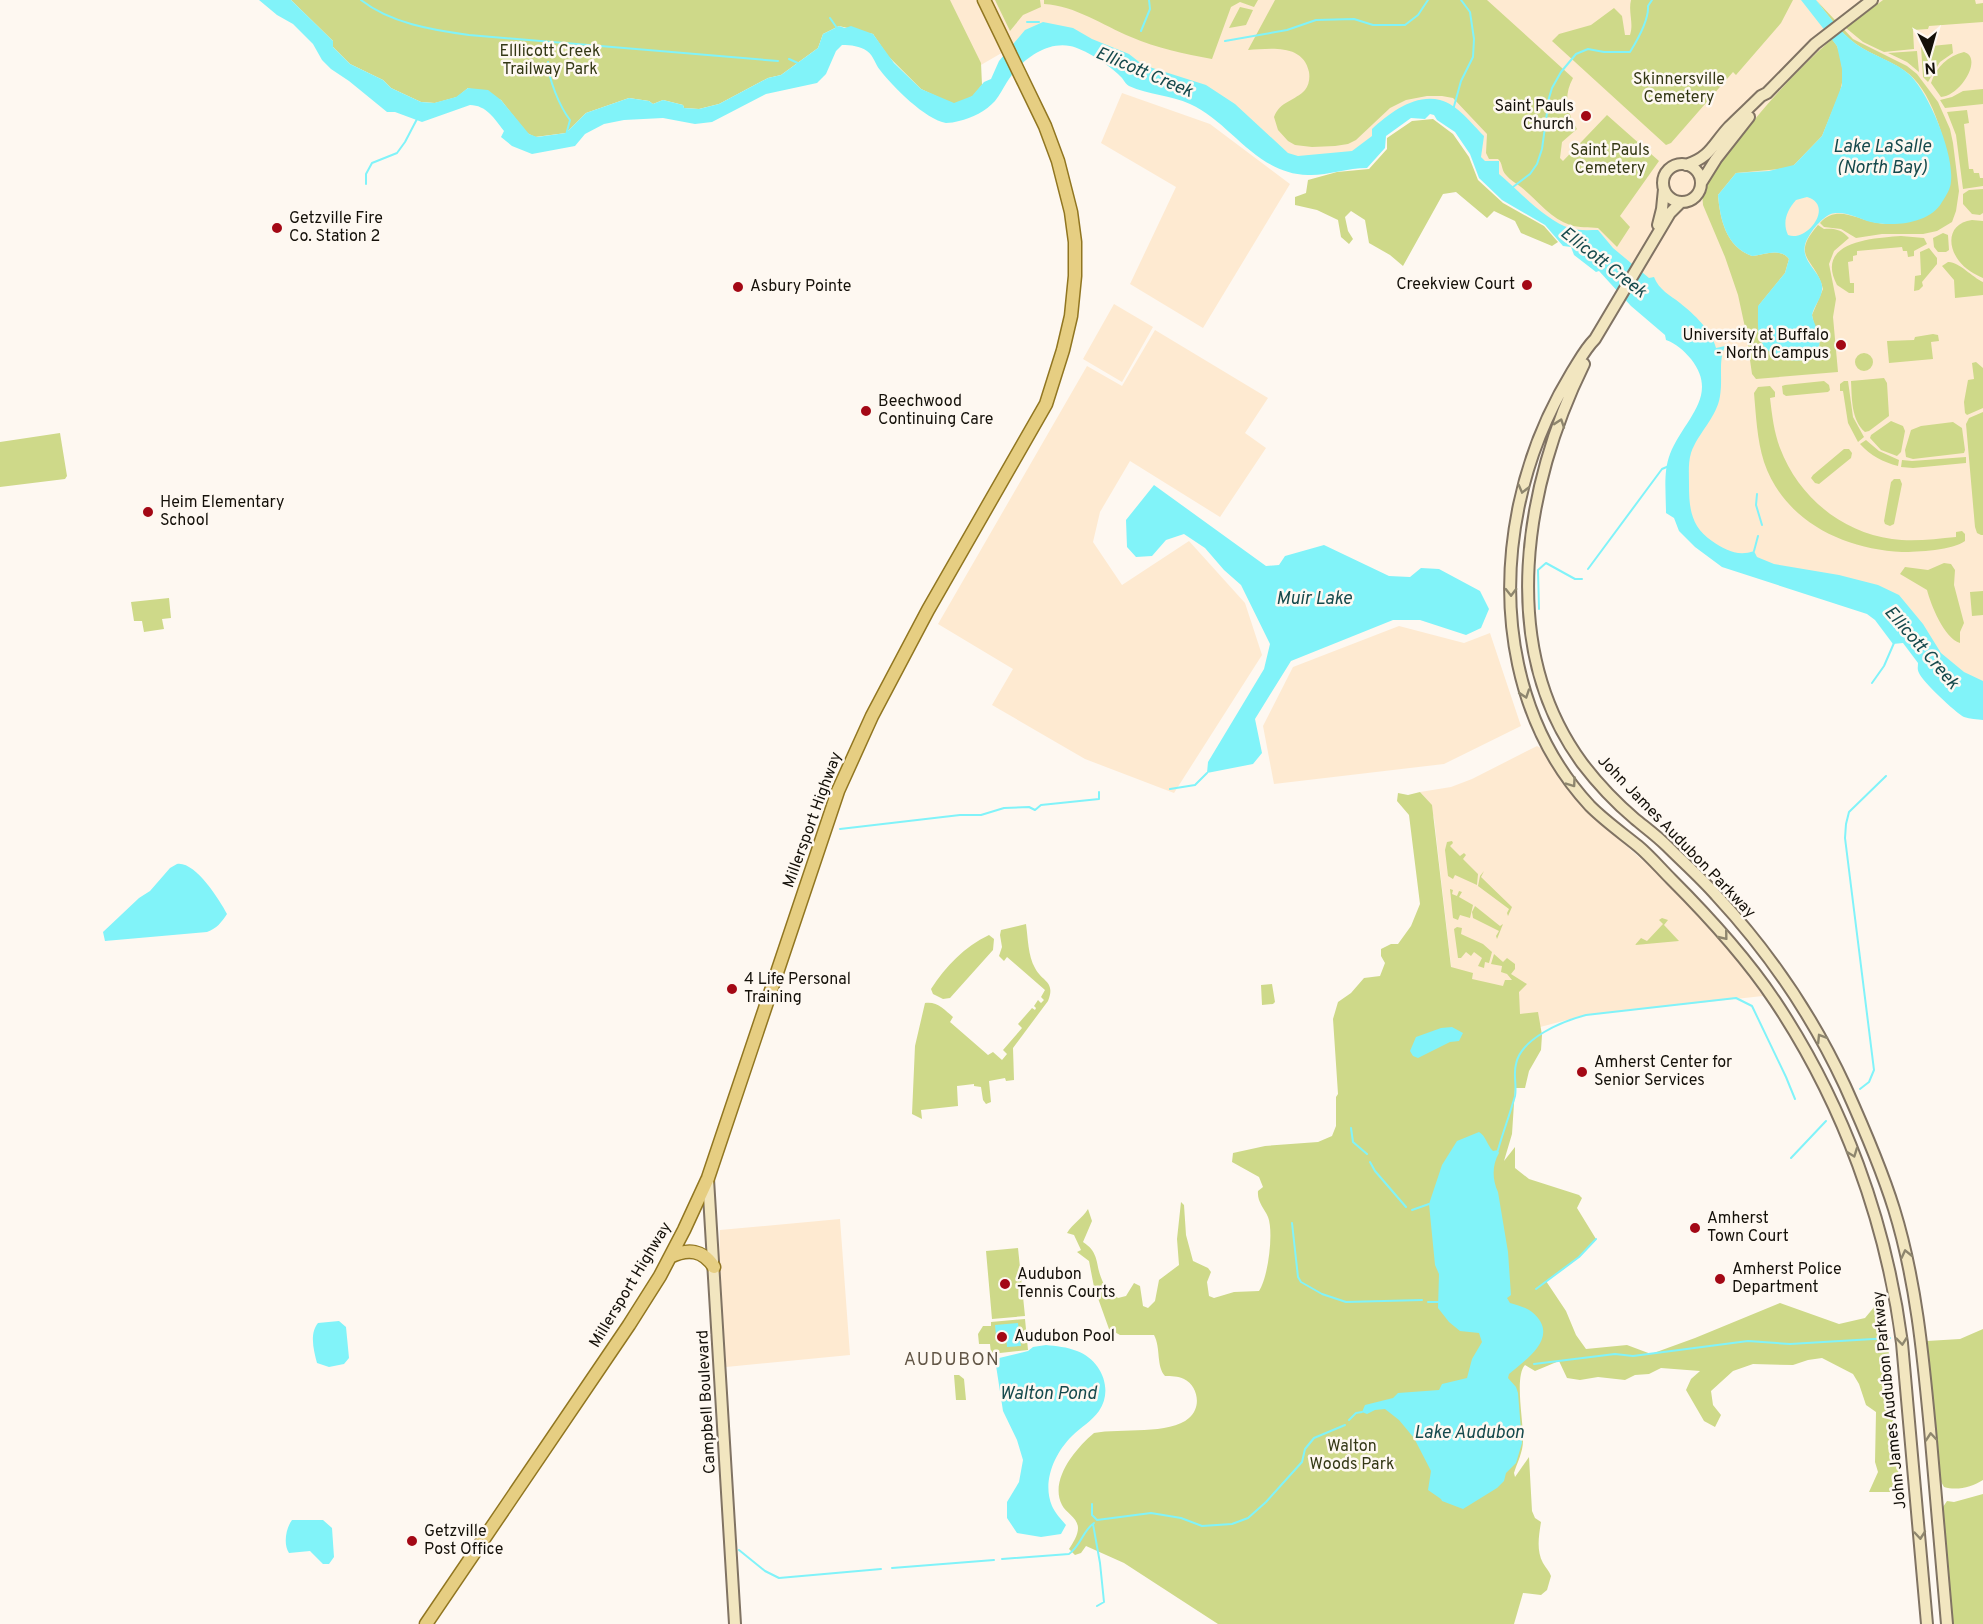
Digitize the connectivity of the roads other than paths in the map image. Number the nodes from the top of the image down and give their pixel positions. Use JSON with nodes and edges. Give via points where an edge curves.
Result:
{"nodes":[{"id":1,"x":984,"y":0,"type":"edge"},
{"id":2,"x":1872,"y":0,"type":"edge"},
{"id":3,"x":1767,"y":93,"type":"junction"},
{"id":4,"x":1686,"y":165,"type":"junction"},
{"id":5,"x":1701,"y":183,"type":"junction"},
{"id":6,"x":1664,"y":189,"type":"junction"},
{"id":7,"x":1681,"y":202,"type":"junction"},
{"id":8,"x":1657,"y":234,"type":"junction"},
{"id":9,"x":1595,"y":339,"type":"junction"},
{"id":10,"x":1652,"y":833,"type":"junction"},
{"id":11,"x":1638,"y":846,"type":"junction"},
{"id":12,"x":1715,"y":894,"type":"junction"},
{"id":13,"x":1699,"y":908,"type":"junction"},
{"id":14,"x":708,"y":1178,"type":"junction"},
{"id":15,"x":670,"y":1257,"type":"junction"},
{"id":16,"x":714,"y":1267,"type":"junction"},
{"id":17,"x":1915,"y":1298,"type":"junction"},
{"id":18,"x":1896,"y":1300,"type":"junction"},
{"id":19,"x":426,"y":1624,"type":"edge"},
{"id":20,"x":735,"y":1624,"type":"edge"},
{"id":21,"x":1928,"y":1624,"type":"edge"},
{"id":22,"x":1947,"y":1624,"type":"edge"}],
"edges":[{"from":1,"to":14,"type":"main road","name":"Millersport Highway","via":[[1058,161],[1075,242],[1071,316],[1046,404],[928,610],[838,791]]},
{"from":2,"to":3,"type":"main road","via":[[1815,44]]},
{"from":3,"to":4,"type":"main road","via":[[1730,126],[1708,154]]},
{"from":3,"to":5,"type":"main road"},
{"from":4,"to":5,"type":"main road","via":[[1696,170]]},
{"from":4,"to":6,"type":"main road","via":[[1670,169],[1664,178]]},
{"from":5,"to":7,"type":"main road","via":[[1694,197]]},
{"from":6,"to":7,"type":"main road"},
{"from":6,"to":8,"type":"main road","name":"John James Audubon Parkway"},
{"from":7,"to":8,"type":"main road","name":"John James Audubon Parkway"},
{"from":8,"to":9,"type":"main road","name":"John James Audubon Parkway"},
{"from":10,"to":9,"type":"main road","name":"John James Audubon Parkway","one_way":true,"via":[[1597,782],[1559,726],[1540,676],[1529,621],[1528,564],[1543,479],[1565,406]]},
{"from":9,"to":11,"type":"main road","name":"John James Audubon Parkway","one_way":true,"via":[[1548,416],[1528,468],[1512,547],[1512,620],[1520,679],[1540,734],[1589,804]]},
{"from":10,"to":11,"type":"main road"},
{"from":10,"to":12,"type":"main road","name":"John James Audubon Parkway"},
{"from":11,"to":13,"type":"main road","name":"John James Audubon Parkway"},
{"from":12,"to":13,"type":"main road"},
{"from":17,"to":12,"type":"main road","name":"John James Audubon Parkway","one_way":true,"via":[[1886,1183],[1826,1046],[1761,948]]},
{"from":13,"to":18,"type":"main road","name":"John James Audubon Parkway","one_way":true,"via":[[1765,987],[1818,1075],[1865,1185]]},
{"from":14,"to":15,"type":"main road","name":"Millersport Highway"},
{"from":14,"to":16,"type":"main road","name":"Campbell Boulevard"},
{"from":15,"to":16,"type":"main road","via":[[684,1251],[697,1252]]},
{"from":15,"to":19,"type":"main road","name":"Millersport Highway"},
{"from":16,"to":20,"type":"main road","name":"Campbell Boulevard"},
{"from":17,"to":18,"type":"main road"},
{"from":22,"to":17,"type":"main road","name":"John James Audubon Parkway","one_way":true},
{"from":18,"to":21,"type":"main road","name":"John James Audubon Parkway","one_way":true}]}
